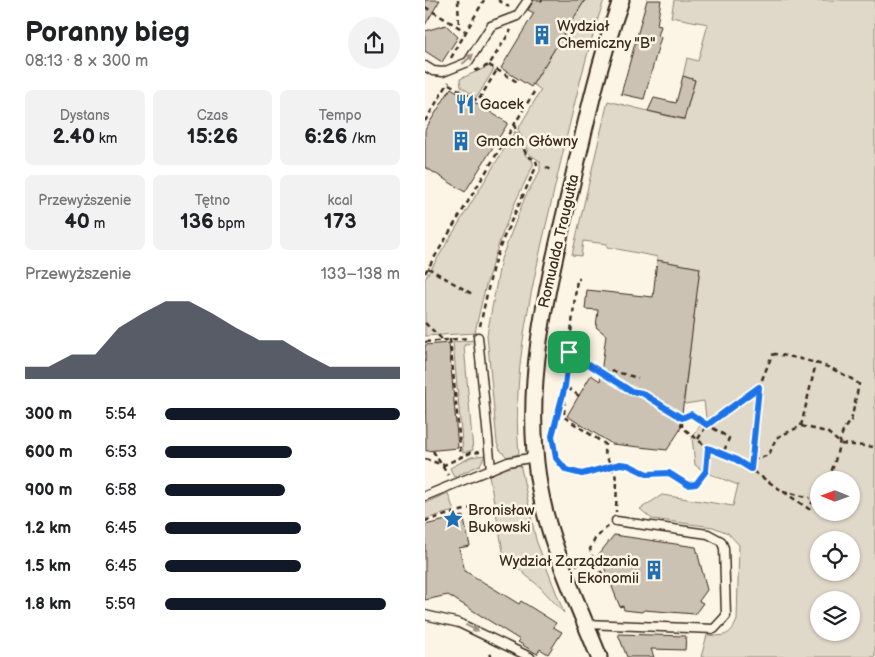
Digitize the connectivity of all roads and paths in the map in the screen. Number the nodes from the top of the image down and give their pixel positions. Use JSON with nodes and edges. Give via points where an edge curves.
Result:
{"nodes":[{"id":1,"x":458,"y":0,"type":"edge"},
{"id":2,"x":484,"y":0,"type":"edge"},
{"id":3,"x":528,"y":0,"type":"edge"},
{"id":4,"x":621,"y":0,"type":"edge"},
{"id":5,"x":425,"y":7,"type":"edge"},
{"id":6,"x":451,"y":23,"type":"junction"},
{"id":7,"x":449,"y":27,"type":"dead end"},
{"id":8,"x":459,"y":28,"type":"junction"},
{"id":9,"x":465,"y":31,"type":"junction"},
{"id":10,"x":448,"y":62,"type":"dead end"},
{"id":11,"x":489,"y":65,"type":"dead end"},
{"id":12,"x":425,"y":66,"type":"edge"},
{"id":13,"x":497,"y":70,"type":"junction"},
{"id":14,"x":448,"y":83,"type":"dead end"},
{"id":15,"x":519,"y":83,"type":"dead end"},
{"id":16,"x":443,"y":90,"type":"dead end"},
{"id":17,"x":534,"y":92,"type":"dead end"},
{"id":18,"x":448,"y":93,"type":"dead end"},
{"id":19,"x":514,"y":125,"type":"junction"},
{"id":20,"x":546,"y":166,"type":"dead end"},
{"id":21,"x":553,"y":171,"type":"dead end"},
{"id":22,"x":428,"y":268,"type":"junction"},
{"id":23,"x":425,"y":273,"type":"edge"},
{"id":24,"x":580,"y":279,"type":"dead end"},
{"id":25,"x":472,"y":294,"type":"dead end"},
{"id":26,"x":425,"y":323,"type":"edge"},
{"id":27,"x":478,"y":337,"type":"joint"},
{"id":28,"x":462,"y":338,"type":"dead end"},
{"id":29,"x":443,"y":340,"type":"junction"},
{"id":30,"x":450,"y":340,"type":"junction"},
{"id":31,"x":425,"y":342,"type":"edge"},
{"id":32,"x":558,"y":350,"type":"dead end"},
{"id":33,"x":569,"y":352,"type":"junction"},
{"id":34,"x":816,"y":363,"type":"junction"},
{"id":35,"x":605,"y":375,"type":"junction"},
{"id":36,"x":638,"y":378,"type":"dead end"},
{"id":37,"x":565,"y":386,"type":"junction"},
{"id":38,"x":759,"y":387,"type":"junction"},
{"id":39,"x":579,"y":396,"type":"dead end"},
{"id":40,"x":682,"y":418,"type":"junction"},
{"id":41,"x":707,"y":425,"type":"junction"},
{"id":42,"x":801,"y":426,"type":"junction"},
{"id":43,"x":698,"y":439,"type":"junction"},
{"id":44,"x":841,"y":444,"type":"junction"},
{"id":45,"x":875,"y":447,"type":"edge"},
{"id":46,"x":708,"y":448,"type":"junction"},
{"id":47,"x":433,"y":450,"type":"dead end"},
{"id":48,"x":470,"y":453,"type":"dead end"},
{"id":49,"x":723,"y":454,"type":"junction"},
{"id":50,"x":461,"y":457,"type":"junction"},
{"id":51,"x":535,"y":457,"type":"junction"},
{"id":52,"x":425,"y":459,"type":"edge"},
{"id":53,"x":753,"y":460,"type":"junction"},
{"id":54,"x":444,"y":465,"type":"junction"},
{"id":55,"x":611,"y":466,"type":"junction"},
{"id":56,"x":491,"y":469,"type":"junction"},
{"id":57,"x":751,"y":469,"type":"junction"},
{"id":58,"x":833,"y":471,"type":"edge"},
{"id":59,"x":447,"y":472,"type":"dead end"},
{"id":60,"x":779,"y":490,"type":"junction"},
{"id":61,"x":425,"y":496,"type":"edge"},
{"id":62,"x":810,"y":498,"type":"dead end"},
{"id":63,"x":475,"y":507,"type":"dead end"},
{"id":64,"x":810,"y":507,"type":"edge"},
{"id":65,"x":440,"y":517,"type":"junction"},
{"id":66,"x":425,"y":521,"type":"edge"},
{"id":67,"x":441,"y":521,"type":"dead end"},
{"id":68,"x":616,"y":521,"type":"junction"},
{"id":69,"x":612,"y":584,"type":"dead end"},
{"id":70,"x":425,"y":615,"type":"edge"},
{"id":71,"x":586,"y":624,"type":"junction"},
{"id":72,"x":530,"y":657,"type":"edge"},
{"id":73,"x":598,"y":657,"type":"edge"}],
"edges":[{"from":1,"to":8,"type":"path"},
{"from":2,"to":9,"type":"path"},
{"from":12,"to":3,"type":"lane","one_way":true,"via":[[443,72],[468,62],[491,26],[517,16]]},
{"from":4,"to":51,"type":"street","name":"Romualda Traugutta","via":[[589,107],[545,300],[533,380]]},
{"from":5,"to":6,"type":"path"},
{"from":6,"to":7,"type":"path"},
{"from":6,"to":8,"type":"path"},
{"from":8,"to":9,"type":"path"},
{"from":9,"to":10,"type":"path"},
{"from":11,"to":13,"type":"path"},
{"from":13,"to":14,"type":"path","via":[[478,101]]},
{"from":13,"to":15,"type":"path"},
{"from":16,"to":18,"type":"path"},
{"from":17,"to":19,"type":"path"},
{"from":19,"to":22,"type":"path"},
{"from":19,"to":27,"type":"path","via":[[527,156],[536,160],[537,165],[496,257]]},
{"from":20,"to":21,"type":"path"},
{"from":22,"to":23,"type":"path"},
{"from":22,"to":25,"type":"path"},
{"from":24,"to":33,"type":"path","via":[[577,279]]},
{"from":26,"to":29,"type":"path"},
{"from":27,"to":56,"type":"lane"},
{"from":28,"to":30,"type":"path"},
{"from":29,"to":30,"type":"path"},
{"from":29,"to":31,"type":"path"},
{"from":30,"to":50,"type":"path"},
{"from":32,"to":33,"type":"path"},
{"from":33,"to":35,"type":"path"},
{"from":33,"to":37,"type":"path"},
{"from":34,"to":38,"type":"path","via":[[772,355]]},
{"from":34,"to":42,"type":"path"},
{"from":34,"to":44,"type":"path","via":[[845,374],[859,384],[851,420],[844,426]]},
{"from":35,"to":36,"type":"path","via":[[609,370]]},
{"from":35,"to":40,"type":"path"},
{"from":37,"to":39,"type":"path"},
{"from":37,"to":55,"type":"path","via":[[564,417],[605,444],[604,451]]},
{"from":37,"to":55,"type":"path","via":[[552,436],[556,458],[572,473],[582,474]]},
{"from":38,"to":41,"type":"path"},
{"from":38,"to":53,"type":"path"},
{"from":40,"to":41,"type":"path","via":[[691,414]]},
{"from":40,"to":43,"type":"path","via":[[682,427]]},
{"from":41,"to":43,"type":"path"},
{"from":41,"to":49,"type":"path","via":[[729,438]]},
{"from":42,"to":44,"type":"path","via":[[827,432]]},
{"from":42,"to":53,"type":"path","via":[[776,438],[769,455]]},
{"from":43,"to":46,"type":"path"},
{"from":44,"to":45,"type":"path"},
{"from":44,"to":58,"type":"path"},
{"from":46,"to":49,"type":"path"},
{"from":46,"to":55,"type":"path","via":[[706,471],[696,484],[688,485],[669,473],[647,474],[628,465]]},
{"from":47,"to":54,"type":"path"},
{"from":48,"to":50,"type":"path"},
{"from":49,"to":57,"type":"path"},
{"from":50,"to":54,"type":"path"},
{"from":51,"to":56,"type":"lane"},
{"from":51,"to":71,"type":"street","name":"Romualda Traugutta","via":[[551,533]]},
{"from":52,"to":54,"type":"path"},
{"from":53,"to":57,"type":"path"},
{"from":54,"to":59,"type":"path"},
{"from":55,"to":68,"type":"path","via":[[617,479]]},
{"from":56,"to":61,"type":"lane"},
{"from":57,"to":60,"type":"path"},
{"from":60,"to":62,"type":"path"},
{"from":60,"to":64,"type":"path"},
{"from":63,"to":65,"type":"path"},
{"from":65,"to":66,"type":"path"},
{"from":65,"to":67,"type":"path"},
{"from":68,"to":69,"type":"path","via":[[595,539],[590,549],[609,585]]},
{"from":68,"to":71,"type":"lane","via":[[708,534],[721,541],[725,548],[726,616],[714,628]]},
{"from":70,"to":72,"type":"lane","one_way":true,"via":[[459,622]]},
{"from":71,"to":73,"type":"street","name":"Romualda Traugutta"}]}
